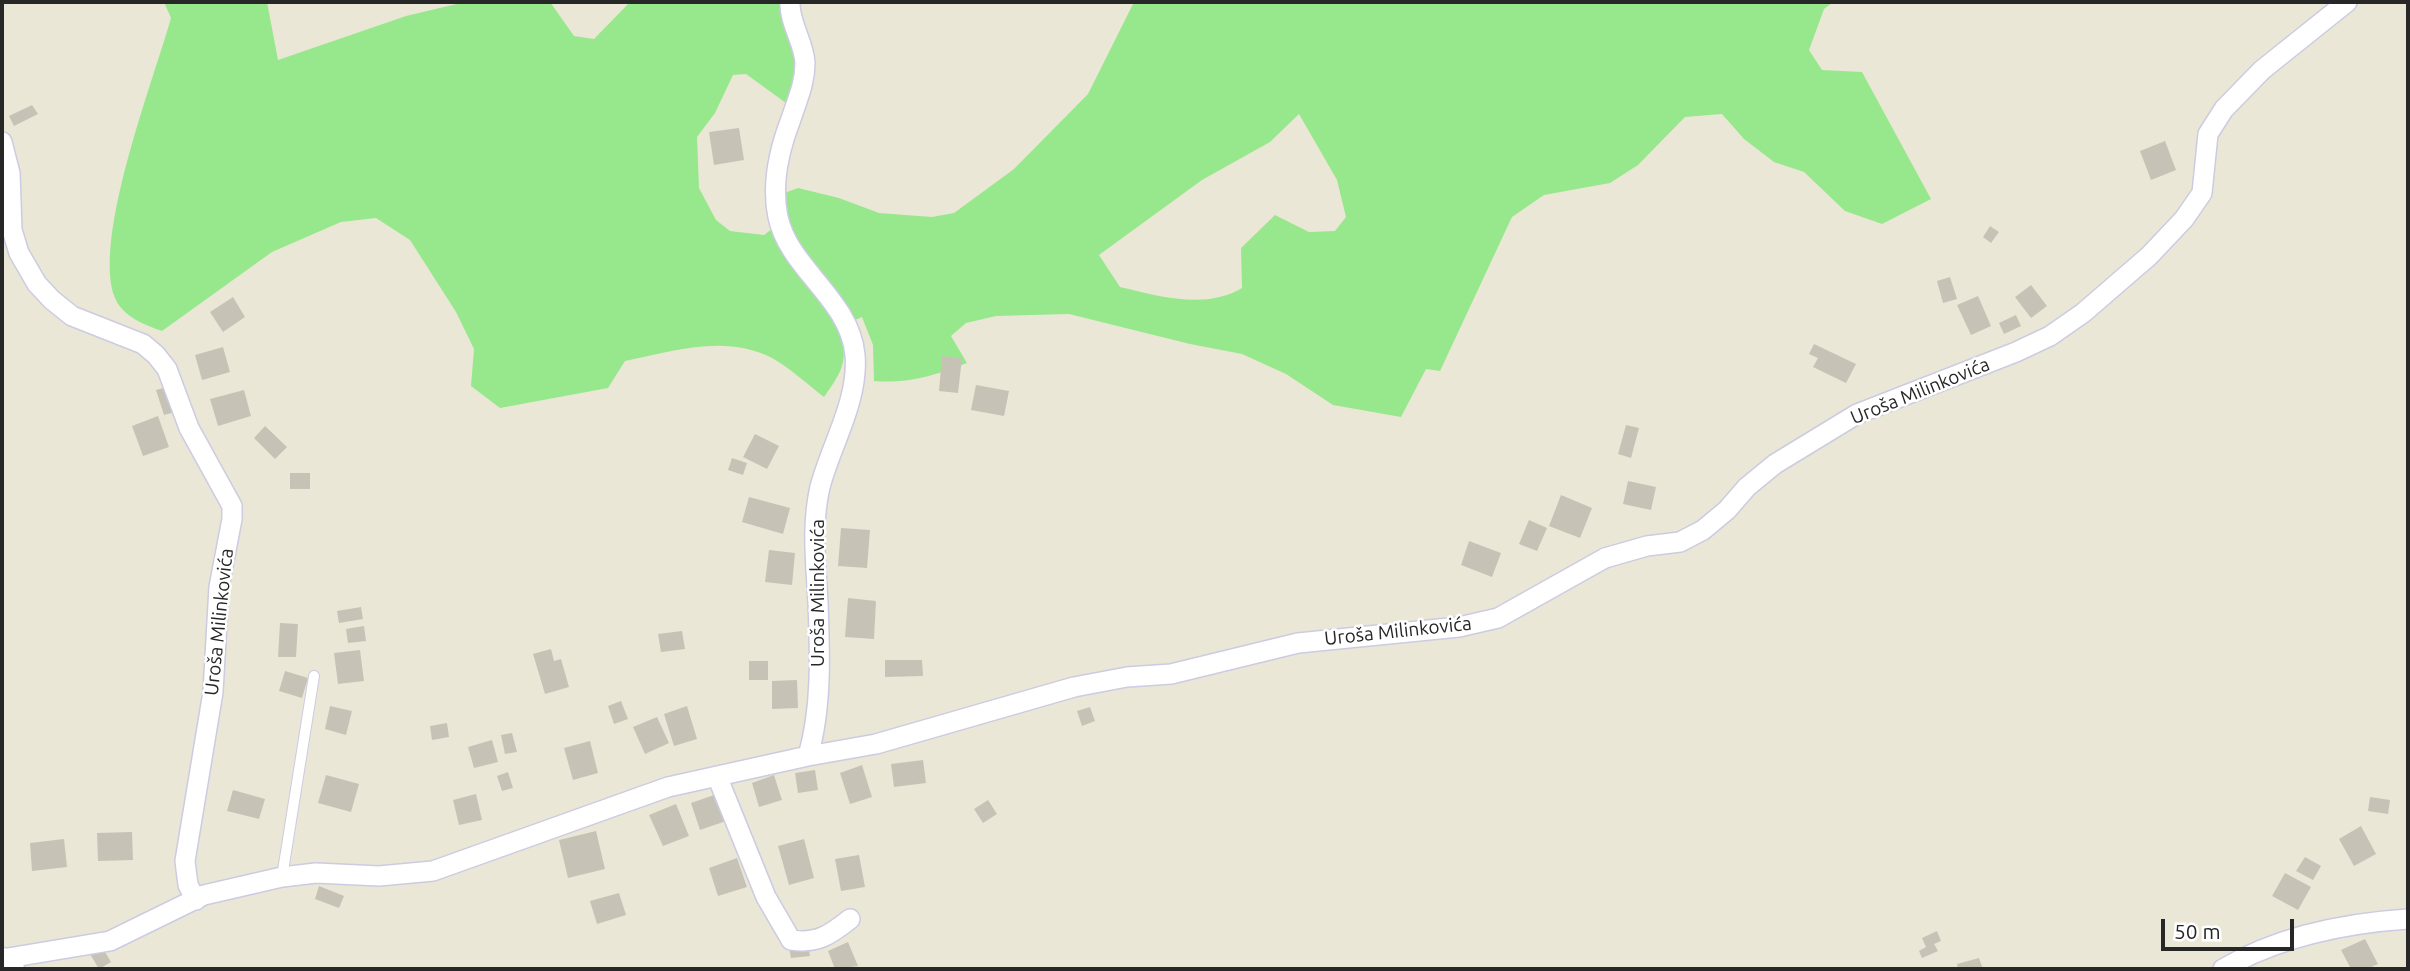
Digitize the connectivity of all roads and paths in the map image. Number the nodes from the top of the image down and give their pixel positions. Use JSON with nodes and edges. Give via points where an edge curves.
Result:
{"nodes":[{"id":1,"x":789,"y":2,"type":"edge"},
{"id":2,"x":2347,"y":2,"type":"edge"},
{"id":3,"x":2,"y":142,"type":"edge"},
{"id":4,"x":314,"y":676,"type":"dead end"},
{"id":5,"x":808,"y":755,"type":"junction"},
{"id":6,"x":717,"y":776,"type":"junction"},
{"id":7,"x":282,"y":877,"type":"junction"},
{"id":8,"x":196,"y":900,"type":"junction"},
{"id":9,"x":850,"y":919,"type":"dead end"},
{"id":10,"x":2408,"y":919,"type":"edge"},
{"id":11,"x":2,"y":960,"type":"edge"},
{"id":12,"x":10,"y":969,"type":"edge"},
{"id":13,"x":2223,"y":969,"type":"edge"}],
"edges":[{"from":1,"to":5,"type":"street","name":"Uroša Milinkovića","via":[[805,61],[803,87],[780,152],[775,188],[779,219],[786,238],[838,310],[855,355],[851,391],[820,487],[815,524],[818,682],[816,730]]},
{"from":2,"to":5,"type":"street","name":"Uroša Milinkovića","via":[[2262,70],[2224,109],[2208,134],[2202,193],[2149,256],[2083,313],[2050,337],[1857,414],[1775,464],[1703,530],[1680,542],[1605,558],[1498,618],[1459,627],[1298,643],[1171,674],[1074,687],[876,744]]},
{"from":3,"to":8,"type":"street","name":"Uroša Milinkovića","via":[[10,173],[12,230],[37,284],[72,316],[143,344],[156,355],[232,506],[219,587],[213,692],[185,861],[188,885]]},
{"from":4,"to":7,"type":"lane"},
{"from":5,"to":6,"type":"street","name":"Uroša Milinkovića"},
{"from":6,"to":7,"type":"street","name":"Uroša Milinkovića","via":[[668,787],[433,871]]},
{"from":6,"to":9,"type":"street","via":[[751,864],[791,940],[807,943],[827,937]]},
{"from":7,"to":8,"type":"street","name":"Uroša Milinkovića"},
{"from":8,"to":11,"type":"street","name":"Uroša Milinkovića","via":[[110,941]]},
{"from":10,"to":13,"type":"street","via":[[2346,926],[2309,936]]},
{"from":11,"to":12,"type":"street"}]}
